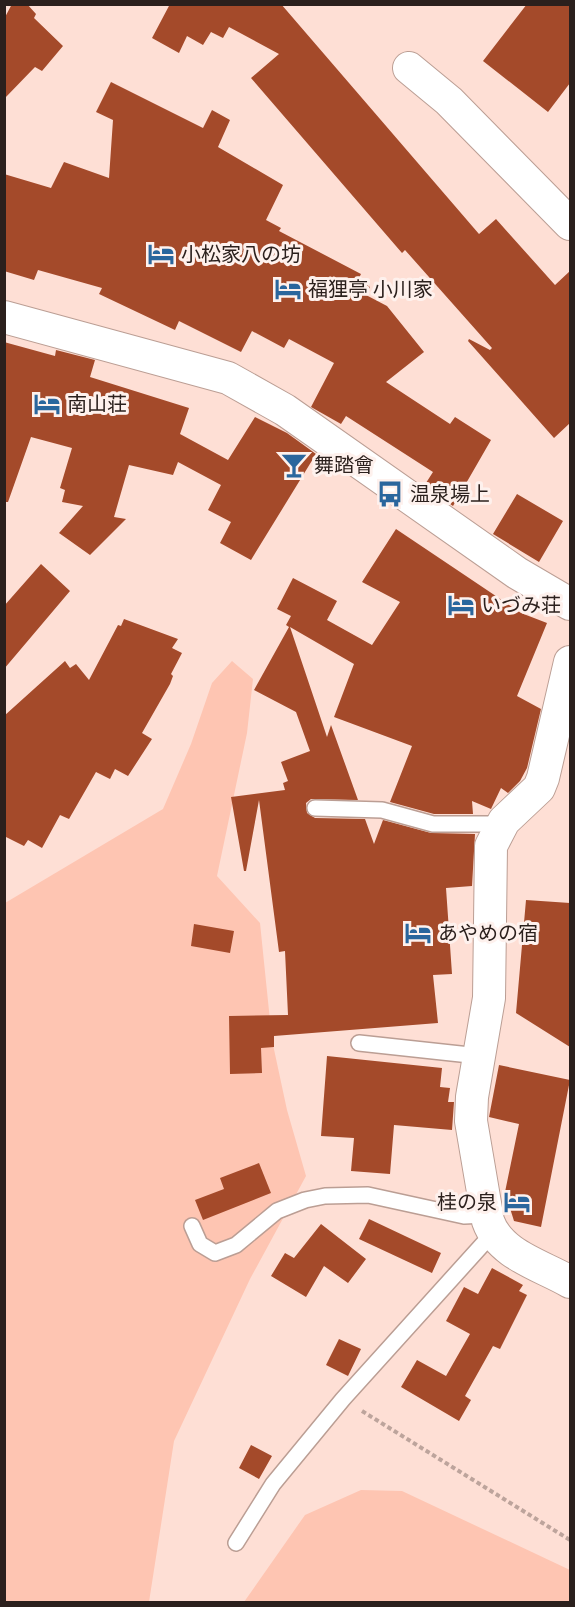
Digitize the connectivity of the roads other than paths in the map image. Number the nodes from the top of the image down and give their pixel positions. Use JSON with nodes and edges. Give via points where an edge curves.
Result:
{"nodes":[{"id":1,"x":409,"y":68,"type":"dead end"},
{"id":2,"x":570,"y":224,"type":"edge"},
{"id":3,"x":4,"y":317,"type":"edge"},
{"id":4,"x":570,"y":604,"type":"edge"},
{"id":5,"x":570,"y":662,"type":"edge"},
{"id":6,"x":315,"y":808,"type":"dead end"},
{"id":7,"x":502,"y":824,"type":"junction"},
{"id":8,"x":359,"y":1042,"type":"dead end"},
{"id":9,"x":479,"y":1056,"type":"junction"},
{"id":10,"x":489,"y":1224,"type":"junction"},
{"id":11,"x":192,"y":1226,"type":"dead end"},
{"id":12,"x":570,"y":1282,"type":"edge"},
{"id":13,"x":236,"y":1544,"type":"dead end"}],
"edges":[{"from":1,"to":2,"type":"street","via":[[449,101]]},
{"from":3,"to":4,"type":"street","via":[[228,378],[285,410],[517,573]]},
{"from":5,"to":7,"type":"street","via":[[539,788]]},
{"from":6,"to":7,"type":"lane","via":[[382,810],[433,824]]},
{"from":7,"to":9,"type":"street","via":[[491,846],[489,998]]},
{"from":8,"to":9,"type":"lane"},
{"from":9,"to":10,"type":"street","via":[[471,1121]]},
{"from":10,"to":11,"type":"lane","via":[[368,1195],[305,1200],[276,1211],[236,1245],[215,1253],[200,1244]]},
{"from":10,"to":12,"type":"street","via":[[499,1244]]},
{"from":10,"to":13,"type":"lane","via":[[273,1484]]}]}
